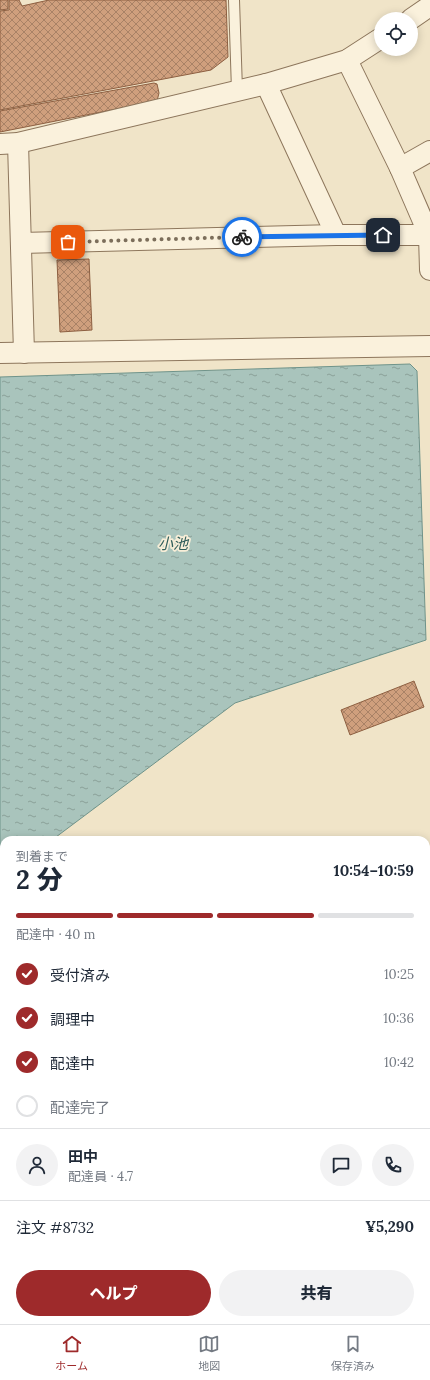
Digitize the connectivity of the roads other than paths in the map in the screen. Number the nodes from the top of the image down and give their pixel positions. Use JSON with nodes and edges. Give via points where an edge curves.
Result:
{"nodes":[{"id":1,"x":234,"y":0,"type":"edge"},
{"id":2,"x":430,"y":6,"type":"edge"},
{"id":3,"x":418,"y":14,"type":"edge"},
{"id":4,"x":374,"y":43,"type":"edge"},
{"id":5,"x":347,"y":60,"type":"junction"},
{"id":6,"x":266,"y":84,"type":"junction"},
{"id":7,"x":237,"y":90,"type":"junction"},
{"id":8,"x":9,"y":143,"type":"edge"},
{"id":9,"x":430,"y":151,"type":"edge"},
{"id":10,"x":400,"y":168,"type":"junction"},
{"id":11,"x":336,"y":235,"type":"junction"},
{"id":12,"x":429,"y":235,"type":"junction"},
{"id":13,"x":21,"y":243,"type":"junction"},
{"id":14,"x":430,"y":270,"type":"edge"},
{"id":15,"x":430,"y":346,"type":"edge"},
{"id":16,"x":0,"y":353,"type":"edge"},
{"id":17,"x":24,"y":353,"type":"junction"}],
"edges":[{"from":1,"to":7,"type":"lane"},
{"from":2,"to":3,"type":"street"},
{"from":4,"to":5,"type":"street"},
{"from":5,"to":6,"type":"street"},
{"from":5,"to":10,"type":"street"},
{"from":6,"to":7,"type":"street"},
{"from":6,"to":11,"type":"street"},
{"from":7,"to":8,"type":"street"},
{"from":8,"to":13,"type":"street"},
{"from":9,"to":10,"type":"street"},
{"from":10,"to":12,"type":"street"},
{"from":11,"to":12,"type":"street"},
{"from":11,"to":13,"type":"street"},
{"from":12,"to":14,"type":"street"},
{"from":13,"to":17,"type":"street"},
{"from":15,"to":17,"type":"street"},
{"from":16,"to":17,"type":"street"}]}
